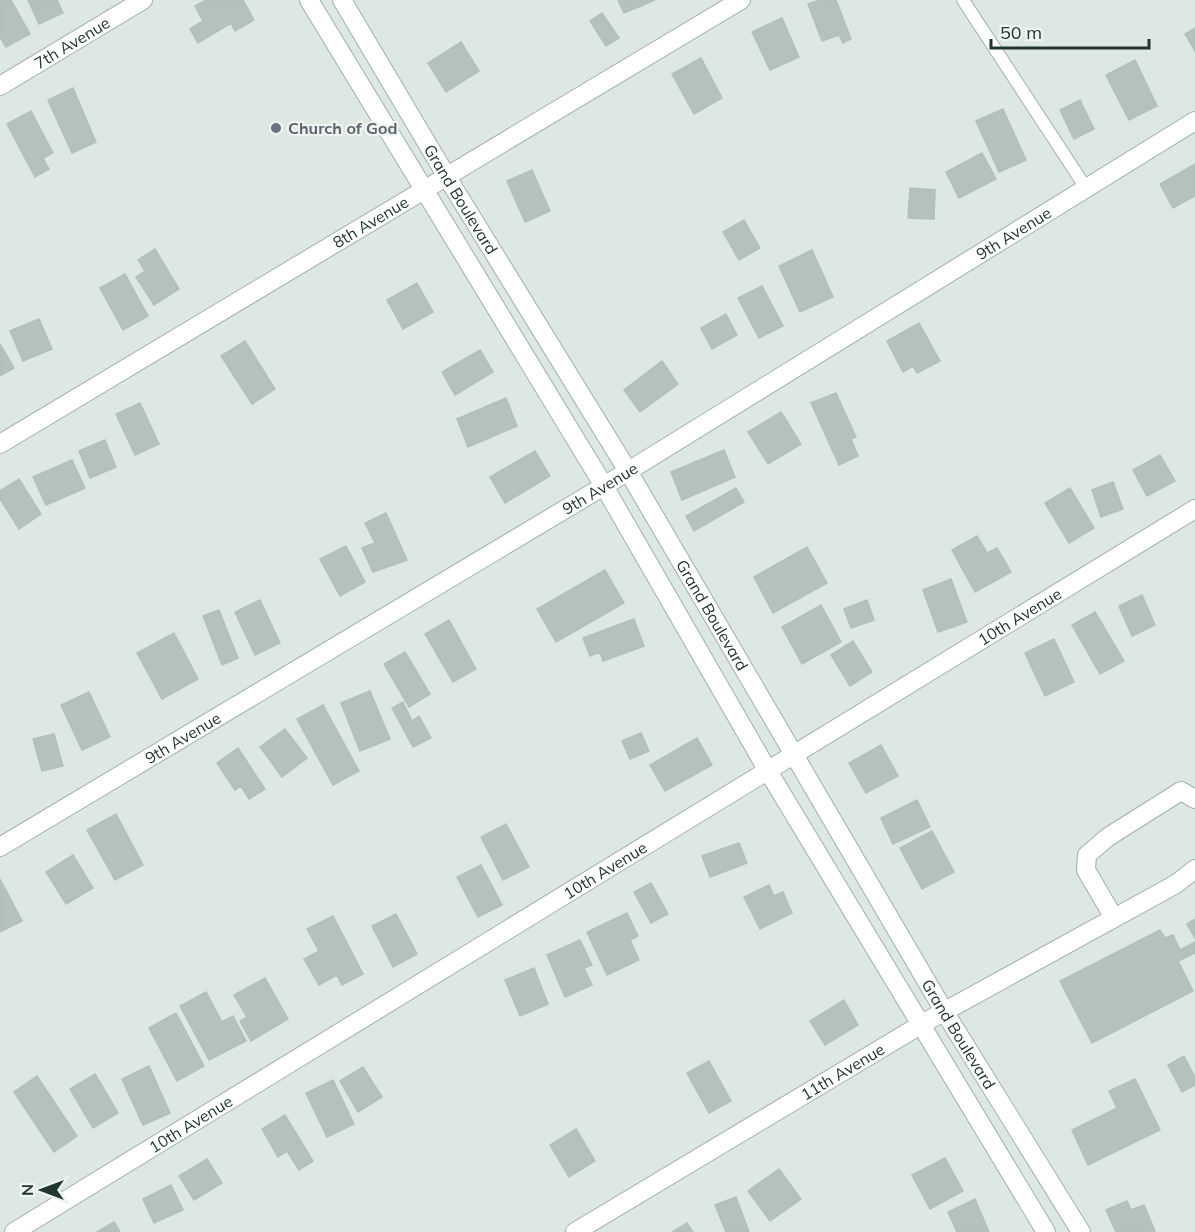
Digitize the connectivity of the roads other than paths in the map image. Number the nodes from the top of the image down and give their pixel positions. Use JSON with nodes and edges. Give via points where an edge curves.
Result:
{"nodes":[{"id":1,"x":143,"y":0,"type":"edge"},
{"id":2,"x":309,"y":0,"type":"edge"},
{"id":3,"x":342,"y":0,"type":"edge"},
{"id":4,"x":741,"y":0,"type":"edge"},
{"id":5,"x":963,"y":0,"type":"edge"},
{"id":6,"x":0,"y":86,"type":"edge"},
{"id":7,"x":1195,"y":121,"type":"edge"},
{"id":8,"x":447,"y":177,"type":"junction"},
{"id":9,"x":1086,"y":188,"type":"junction"},
{"id":10,"x":423,"y":192,"type":"junction"},
{"id":11,"x":0,"y":444,"type":"edge"},
{"id":12,"x":628,"y":471,"type":"junction"},
{"id":13,"x":604,"y":486,"type":"junction"},
{"id":14,"x":1195,"y":509,"type":"edge"},
{"id":15,"x":794,"y":754,"type":"junction"},
{"id":16,"x":768,"y":771,"type":"junction"},
{"id":17,"x":1195,"y":799,"type":"edge"},
{"id":18,"x":0,"y":847,"type":"edge"},
{"id":19,"x":1195,"y":869,"type":"edge"},
{"id":20,"x":1114,"y":918,"type":"junction"},
{"id":21,"x":945,"y":1011,"type":"junction"},
{"id":22,"x":922,"y":1024,"type":"junction"},
{"id":23,"x":15,"y":1232,"type":"edge"},
{"id":24,"x":575,"y":1232,"type":"edge"},
{"id":25,"x":1046,"y":1232,"type":"edge"},
{"id":26,"x":1081,"y":1232,"type":"edge"}],
"edges":[{"from":1,"to":6,"type":"street","name":"7th Avenue"},
{"from":2,"to":10,"type":"street","name":"Grand Boulevard"},
{"from":3,"to":8,"type":"street","name":"Grand Boulevard"},
{"from":4,"to":8,"type":"street","name":"8th Avenue"},
{"from":5,"to":9,"type":"lane"},
{"from":7,"to":9,"type":"street","name":"9th Avenue"},
{"from":8,"to":10,"type":"street","name":"8th Avenue"},
{"from":8,"to":12,"type":"street","name":"Grand Boulevard"},
{"from":9,"to":12,"type":"street","name":"9th Avenue"},
{"from":10,"to":11,"type":"street","name":"8th Avenue"},
{"from":10,"to":13,"type":"street","name":"Grand Boulevard"},
{"from":12,"to":13,"type":"street","name":"9th Avenue"},
{"from":12,"to":15,"type":"street","name":"Grand Boulevard"},
{"from":13,"to":16,"type":"street","name":"Grand Boulevard"},
{"from":13,"to":18,"type":"street","name":"9th Avenue"},
{"from":14,"to":15,"type":"street","name":"10th Avenue"},
{"from":15,"to":16,"type":"street","name":"10th Avenue"},
{"from":15,"to":21,"type":"street","name":"Grand Boulevard"},
{"from":16,"to":22,"type":"street","name":"Grand Boulevard"},
{"from":16,"to":23,"type":"street","name":"10th Avenue"},
{"from":17,"to":20,"type":"street","via":[[1181,791],[1108,837],[1087,855],[1086,870]]},
{"from":19,"to":20,"type":"street","name":"11th Avenue"},
{"from":20,"to":21,"type":"street","name":"11th Avenue"},
{"from":21,"to":22,"type":"street","name":"11th Avenue"},
{"from":21,"to":26,"type":"street","name":"Grand Boulevard"},
{"from":22,"to":24,"type":"street","name":"11th Avenue"},
{"from":22,"to":25,"type":"street","name":"Grand Boulevard"}]}
